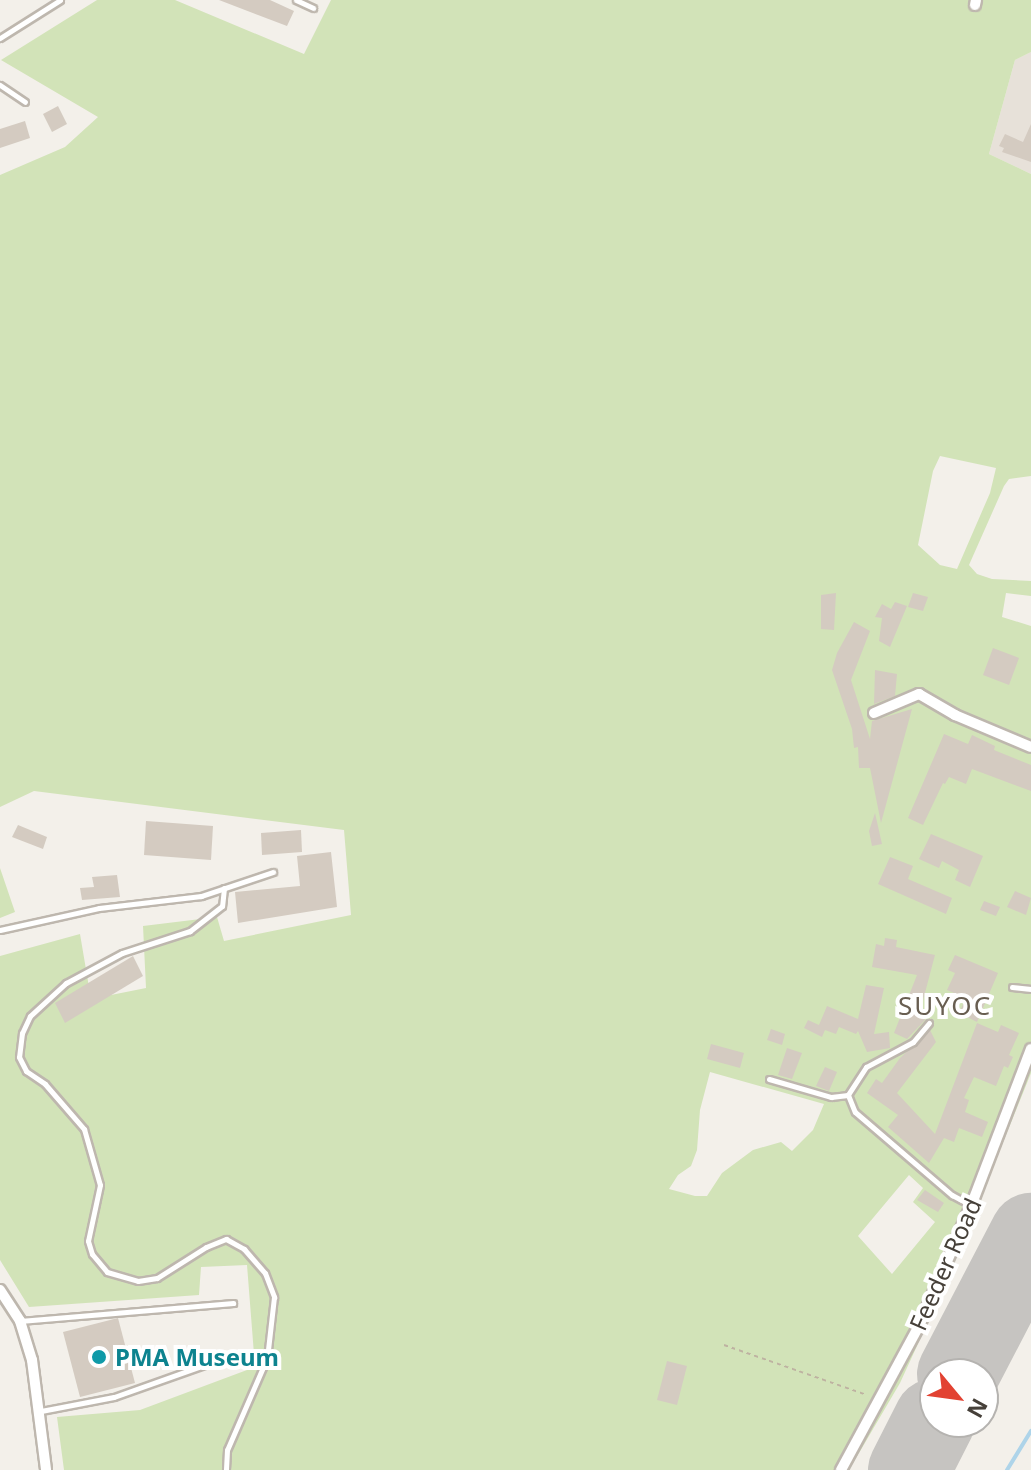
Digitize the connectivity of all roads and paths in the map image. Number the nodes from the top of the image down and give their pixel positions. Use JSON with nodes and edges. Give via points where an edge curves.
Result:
{"nodes":[{"id":1,"x":60,"y":0,"type":"edge"},
{"id":2,"x":296,"y":0,"type":"edge"},
{"id":3,"x":313,"y":8,"type":"dead end"},
{"id":4,"x":0,"y":38,"type":"edge"},
{"id":5,"x":0,"y":85,"type":"edge"},
{"id":6,"x":25,"y":102,"type":"dead end"},
{"id":7,"x":874,"y":713,"type":"dead end"},
{"id":8,"x":1031,"y":747,"type":"edge"},
{"id":9,"x":273,"y":872,"type":"dead end"},
{"id":10,"x":224,"y":888,"type":"junction"},
{"id":11,"x":0,"y":930,"type":"edge"},
{"id":12,"x":1012,"y":987,"type":"dead end"},
{"id":13,"x":1031,"y":989,"type":"edge"},
{"id":14,"x":929,"y":1023,"type":"dead end"},
{"id":15,"x":1031,"y":1049,"type":"edge"},
{"id":16,"x":769,"y":1079,"type":"dead end"},
{"id":17,"x":848,"y":1095,"type":"junction"},
{"id":18,"x":971,"y":1206,"type":"junction"},
{"id":19,"x":0,"y":1290,"type":"edge"},
{"id":20,"x":233,"y":1303,"type":"dead end"},
{"id":21,"x":20,"y":1321,"type":"junction"},
{"id":22,"x":724,"y":1345,"type":"dead end"},
{"id":23,"x":207,"y":1364,"type":"dead end"},
{"id":24,"x":868,"y":1396,"type":"dead end"},
{"id":25,"x":41,"y":1411,"type":"junction"},
{"id":26,"x":46,"y":1470,"type":"edge"},
{"id":27,"x":226,"y":1470,"type":"edge"},
{"id":28,"x":841,"y":1470,"type":"edge"}],
"edges":[{"from":1,"to":4,"type":"lane"},
{"from":2,"to":3,"type":"lane"},
{"from":5,"to":6,"type":"lane"},
{"from":7,"to":8,"type":"street","via":[[919,694]]},
{"from":9,"to":10,"type":"lane"},
{"from":10,"to":11,"type":"lane"},
{"from":10,"to":27,"type":"lane","via":[[222,906],[190,931],[122,953],[66,983],[30,1016],[19,1057],[26,1071],[45,1084],[84,1129],[100,1185],[88,1241],[107,1272],[138,1281],[157,1278],[226,1239],[244,1249],[265,1273],[274,1297],[267,1358],[227,1450]]},
{"from":12,"to":13,"type":"lane"},
{"from":14,"to":17,"type":"lane","via":[[913,1042],[866,1067]]},
{"from":15,"to":18,"type":"street","name":"Feeder Road"},
{"from":16,"to":17,"type":"lane","via":[[831,1097]]},
{"from":17,"to":18,"type":"lane","via":[[855,1112]]},
{"from":18,"to":28,"type":"street","name":"Feeder Road","via":[[914,1337]]},
{"from":19,"to":21,"type":"street"},
{"from":20,"to":21,"type":"lane"},
{"from":21,"to":25,"type":"street"},
{"from":22,"to":24,"type":"path"},
{"from":23,"to":25,"type":"lane","via":[[114,1397]]},
{"from":25,"to":26,"type":"street"}]}
